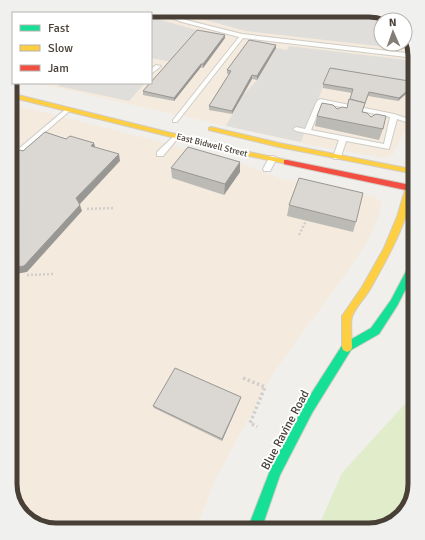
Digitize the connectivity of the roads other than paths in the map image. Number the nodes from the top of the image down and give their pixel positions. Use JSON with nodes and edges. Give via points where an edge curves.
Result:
{"nodes":[{"id":1,"x":172,"y":17,"type":"edge"},
{"id":2,"x":242,"y":36,"type":"junction"},
{"id":3,"x":408,"y":55,"type":"edge"},
{"id":4,"x":158,"y":66,"type":"dead end"},
{"id":5,"x":152,"y":71,"type":"edge"},
{"id":6,"x":17,"y":86,"type":"edge"},
{"id":7,"x":69,"y":109,"type":"junction"},
{"id":8,"x":394,"y":116,"type":"junction"},
{"id":9,"x":175,"y":121,"type":"joint"},
{"id":10,"x":408,"y":121,"type":"edge"},
{"id":11,"x":205,"y":128,"type":"dead end"},
{"id":12,"x":296,"y":128,"type":"dead end"},
{"id":13,"x":307,"y":131,"type":"junction"},
{"id":14,"x":177,"y":136,"type":"junction"},
{"id":15,"x":342,"y":138,"type":"junction"},
{"id":16,"x":273,"y":144,"type":"junction"},
{"id":17,"x":17,"y":154,"type":"edge"},
{"id":18,"x":160,"y":154,"type":"dead end"},
{"id":19,"x":337,"y":157,"type":"junction"},
{"id":20,"x":272,"y":158,"type":"junction"},
{"id":21,"x":267,"y":169,"type":"dead end"},
{"id":22,"x":408,"y":170,"type":"edge"},
{"id":23,"x":408,"y":187,"type":"edge"},
{"id":24,"x":408,"y":200,"type":"edge"},
{"id":25,"x":408,"y":276,"type":"edge"},
{"id":26,"x":347,"y":347,"type":"junction"},
{"id":27,"x":257,"y":523,"type":"edge"}],
"edges":[{"from":1,"to":2,"type":"lane"},
{"from":2,"to":3,"type":"lane"},
{"from":2,"to":9,"type":"lane"},
{"from":4,"to":5,"type":"lane"},
{"from":6,"to":7,"type":"main road","name":"East Bidwell Street"},
{"from":7,"to":9,"type":"main road","via":[[84,108],[160,125]]},
{"from":7,"to":14,"type":"main road","name":"East Bidwell Street"},
{"from":7,"to":17,"type":"lane"},
{"from":8,"to":10,"type":"lane"},
{"from":8,"to":13,"type":"lane","via":[[371,115],[320,101]]},
{"from":8,"to":15,"type":"lane","via":[[387,147],[364,140]]},
{"from":11,"to":16,"type":"main road","name":"East Bidwell Street"},
{"from":12,"to":13,"type":"lane"},
{"from":13,"to":15,"type":"lane","via":[[328,132]]},
{"from":14,"to":16,"type":"main road","via":[[186,130],[252,143]]},
{"from":14,"to":18,"type":"lane"},
{"from":14,"to":20,"type":"main road","name":"East Bidwell Street"},
{"from":15,"to":19,"type":"lane"},
{"from":16,"to":19,"type":"main road","name":"East Bidwell Street"},
{"from":19,"to":22,"type":"main road","name":"East Bidwell Street"},
{"from":20,"to":21,"type":"lane"},
{"from":20,"to":23,"type":"main road","name":"East Bidwell Street"},
{"from":24,"to":26,"type":"main road","via":[[388,248],[347,316]]},
{"from":25,"to":26,"type":"main road","name":"Blue Ravine Road","via":[[375,331]]},
{"from":26,"to":27,"type":"main road","name":"Blue Ravine Road","via":[[308,409],[275,472]]}]}
